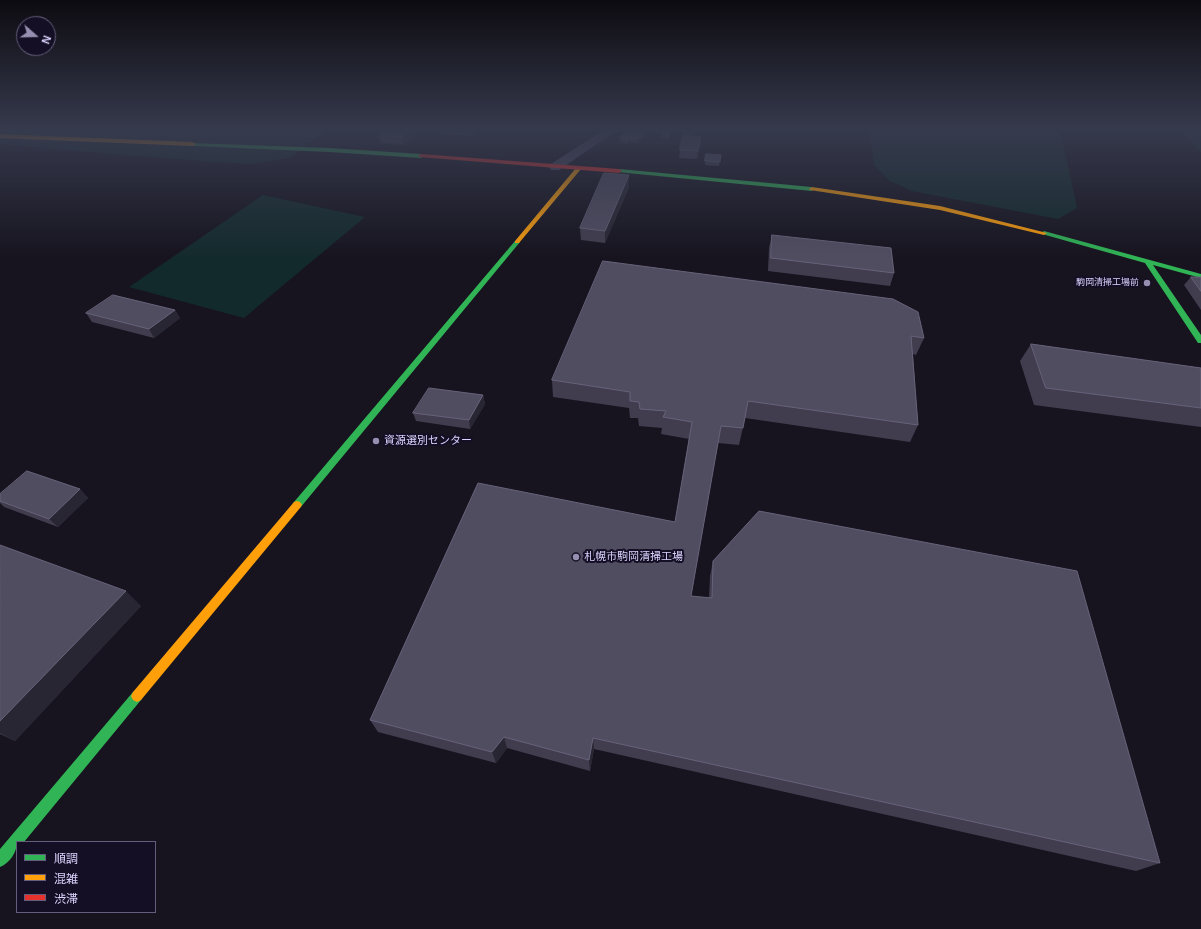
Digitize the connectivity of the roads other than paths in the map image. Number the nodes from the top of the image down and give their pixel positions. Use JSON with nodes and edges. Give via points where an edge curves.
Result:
{"nodes":[{"id":1,"x":575,"y":172,"type":"edge"},
{"id":2,"x":625,"y":172,"type":"edge"},
{"id":3,"x":1147,"y":261,"type":"junction"},
{"id":4,"x":1201,"y":276,"type":"edge"},
{"id":5,"x":1201,"y":341,"type":"edge"},
{"id":6,"x":0,"y":860,"type":"edge"}],
"edges":[{"from":1,"to":6,"type":"street"},
{"from":2,"to":3,"type":"street","via":[[719,179],[889,199],[940,208]]},
{"from":3,"to":4,"type":"street"},
{"from":3,"to":5,"type":"street"}]}
